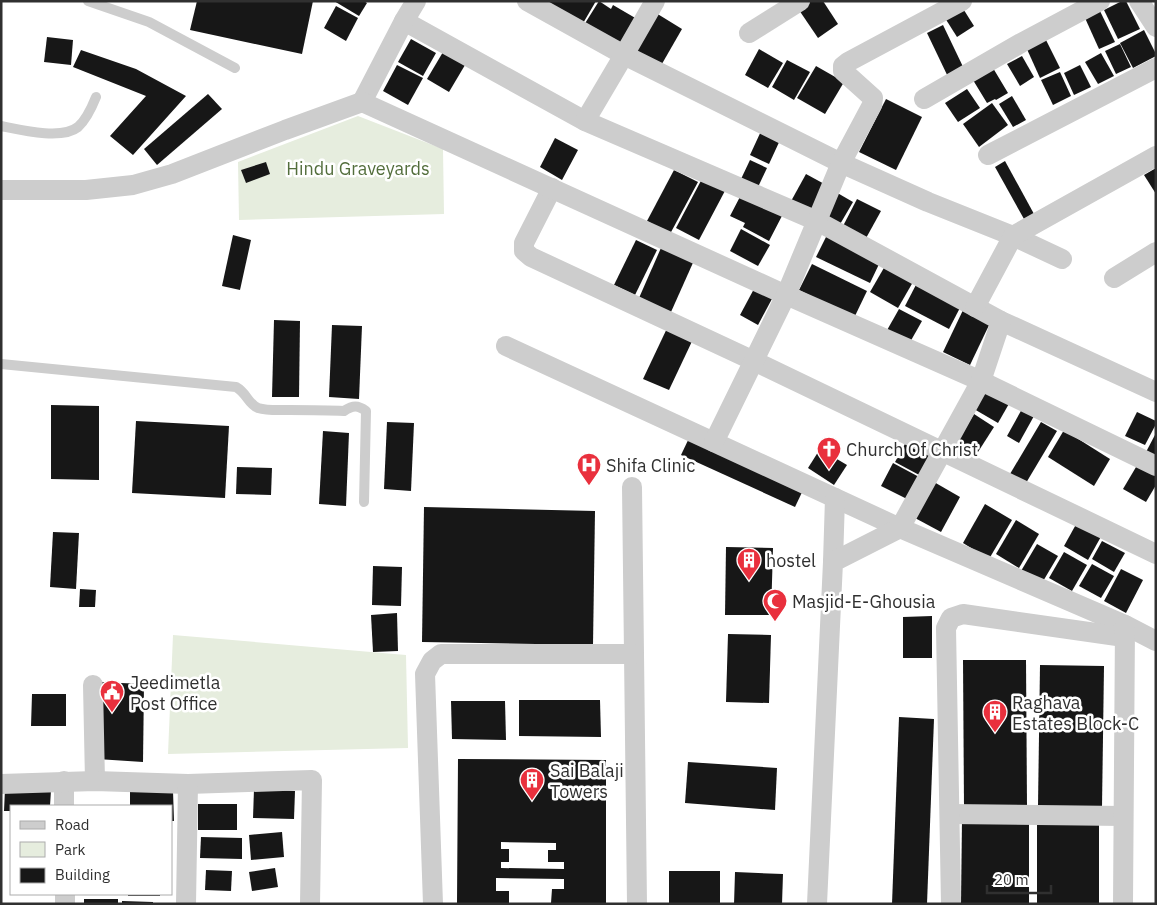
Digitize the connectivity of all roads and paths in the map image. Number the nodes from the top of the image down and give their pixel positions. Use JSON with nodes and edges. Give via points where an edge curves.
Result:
{"nodes":[{"id":1,"x":88,"y":1,"type":"edge"},
{"id":2,"x":416,"y":1,"type":"edge"},
{"id":3,"x":527,"y":1,"type":"edge"},
{"id":4,"x":655,"y":1,"type":"edge"},
{"id":5,"x":800,"y":1,"type":"edge"},
{"id":6,"x":962,"y":1,"type":"edge"},
{"id":7,"x":1100,"y":1,"type":"edge"},
{"id":8,"x":1139,"y":1,"type":"edge"},
{"id":9,"x":404,"y":21,"type":"junction"},
{"id":10,"x":1156,"y":27,"type":"edge"},
{"id":11,"x":750,"y":33,"type":"dead end"},
{"id":12,"x":624,"y":55,"type":"junction"},
{"id":13,"x":235,"y":68,"type":"dead end"},
{"id":14,"x":1156,"y":68,"type":"edge"},
{"id":15,"x":96,"y":97,"type":"dead end"},
{"id":16,"x":924,"y":99,"type":"dead end"},
{"id":17,"x":362,"y":102,"type":"junction"},
{"id":18,"x":585,"y":121,"type":"junction"},
{"id":19,"x":1,"y":126,"type":"edge"},
{"id":20,"x":988,"y":155,"type":"dead end"},
{"id":21,"x":1156,"y":156,"type":"edge"},
{"id":22,"x":841,"y":163,"type":"junction"},
{"id":23,"x":552,"y":188,"type":"junction"},
{"id":24,"x":1,"y":190,"type":"edge"},
{"id":25,"x":817,"y":221,"type":"junction"},
{"id":26,"x":1013,"y":236,"type":"junction"},
{"id":27,"x":1156,"y":252,"type":"edge"},
{"id":28,"x":1062,"y":259,"type":"dead end"},
{"id":29,"x":1114,"y":278,"type":"dead end"},
{"id":30,"x":786,"y":295,"type":"junction"},
{"id":31,"x":975,"y":307,"type":"junction"},
{"id":32,"x":1001,"y":321,"type":"junction"},
{"id":33,"x":506,"y":346,"type":"dead end"},
{"id":34,"x":754,"y":361,"type":"junction"},
{"id":35,"x":1,"y":364,"type":"edge"},
{"id":36,"x":981,"y":381,"type":"junction"},
{"id":37,"x":1156,"y":392,"type":"edge"},
{"id":38,"x":714,"y":442,"type":"junction"},
{"id":39,"x":942,"y":451,"type":"junction"},
{"id":40,"x":1156,"y":466,"type":"edge"},
{"id":41,"x":632,"y":487,"type":"dead end"},
{"id":42,"x":834,"y":498,"type":"junction"},
{"id":43,"x":364,"y":502,"type":"dead end"},
{"id":44,"x":900,"y":528,"type":"junction"},
{"id":45,"x":1156,"y":554,"type":"edge"},
{"id":46,"x":833,"y":562,"type":"junction"},
{"id":47,"x":1124,"y":631,"type":"junction"},
{"id":48,"x":1156,"y":641,"type":"edge"},
{"id":49,"x":634,"y":654,"type":"junction"},
{"id":50,"x":93,"y":685,"type":"dead end"},
{"id":51,"x":64,"y":781,"type":"junction"},
{"id":52,"x":95,"y":781,"type":"junction"},
{"id":53,"x":1,"y":784,"type":"edge"},
{"id":54,"x":188,"y":784,"type":"junction"},
{"id":55,"x":64,"y":805,"type":"edge"},
{"id":56,"x":950,"y":814,"type":"junction"},
{"id":57,"x":1123,"y":816,"type":"junction"},
{"id":58,"x":186,"y":904,"type":"edge"},
{"id":59,"x":310,"y":904,"type":"edge"},
{"id":60,"x":433,"y":904,"type":"edge"},
{"id":61,"x":637,"y":904,"type":"edge"},
{"id":62,"x":817,"y":904,"type":"edge"},
{"id":63,"x":952,"y":904,"type":"edge"},
{"id":64,"x":1123,"y":904,"type":"edge"}],
"edges":[{"from":1,"to":13,"type":"lane","via":[[149,22]]},
{"from":2,"to":9,"type":"street"},
{"from":3,"to":12,"type":"street"},
{"from":4,"to":12,"type":"street"},
{"from":5,"to":11,"type":"street"},
{"from":6,"to":22,"type":"street","via":[[843,66],[843,71],[874,98]]},
{"from":7,"to":16,"type":"street"},
{"from":8,"to":10,"type":"street"},
{"from":9,"to":17,"type":"street"},
{"from":9,"to":18,"type":"street"},
{"from":12,"to":18,"type":"street"},
{"from":12,"to":22,"type":"street"},
{"from":14,"to":20,"type":"street"},
{"from":15,"to":19,"type":"lane","via":[[78,127],[64,133],[50,134]]},
{"from":17,"to":23,"type":"street"},
{"from":17,"to":24,"type":"street","via":[[172,174],[133,185],[86,190]]},
{"from":18,"to":25,"type":"street"},
{"from":21,"to":26,"type":"street"},
{"from":22,"to":25,"type":"street"},
{"from":22,"to":26,"type":"street"},
{"from":23,"to":30,"type":"street"},
{"from":23,"to":34,"type":"street","via":[[524,243],[524,251]]},
{"from":25,"to":30,"type":"street"},
{"from":25,"to":31,"type":"street"},
{"from":26,"to":28,"type":"street"},
{"from":26,"to":31,"type":"street"},
{"from":27,"to":29,"type":"street"},
{"from":30,"to":34,"type":"street"},
{"from":30,"to":36,"type":"street"},
{"from":31,"to":32,"type":"street"},
{"from":32,"to":36,"type":"street"},
{"from":32,"to":37,"type":"street"},
{"from":33,"to":38,"type":"street"},
{"from":34,"to":38,"type":"street"},
{"from":34,"to":39,"type":"street"},
{"from":35,"to":43,"type":"lane","via":[[236,387],[242,390],[251,404],[271,410],[344,411],[359,406],[366,411]]},
{"from":36,"to":39,"type":"street"},
{"from":36,"to":40,"type":"street"},
{"from":38,"to":42,"type":"street"},
{"from":39,"to":44,"type":"street"},
{"from":39,"to":45,"type":"street"},
{"from":41,"to":49,"type":"street"},
{"from":42,"to":44,"type":"street"},
{"from":42,"to":46,"type":"street"},
{"from":44,"to":46,"type":"street"},
{"from":44,"to":47,"type":"street"},
{"from":46,"to":62,"type":"street"},
{"from":47,"to":48,"type":"street"},
{"from":47,"to":56,"type":"street","via":[[963,614],[951,618],[946,628]]},
{"from":47,"to":57,"type":"street"},
{"from":49,"to":60,"type":"street","via":[[441,654],[432,661],[425,674]]},
{"from":49,"to":61,"type":"street"},
{"from":50,"to":52,"type":"street"},
{"from":51,"to":52,"type":"street"},
{"from":51,"to":53,"type":"street"},
{"from":51,"to":55,"type":"street"},
{"from":52,"to":54,"type":"street"},
{"from":54,"to":58,"type":"street"},
{"from":54,"to":59,"type":"street","via":[[312,780]]},
{"from":56,"to":57,"type":"street"},
{"from":56,"to":63,"type":"street"},
{"from":57,"to":64,"type":"street"}]}
